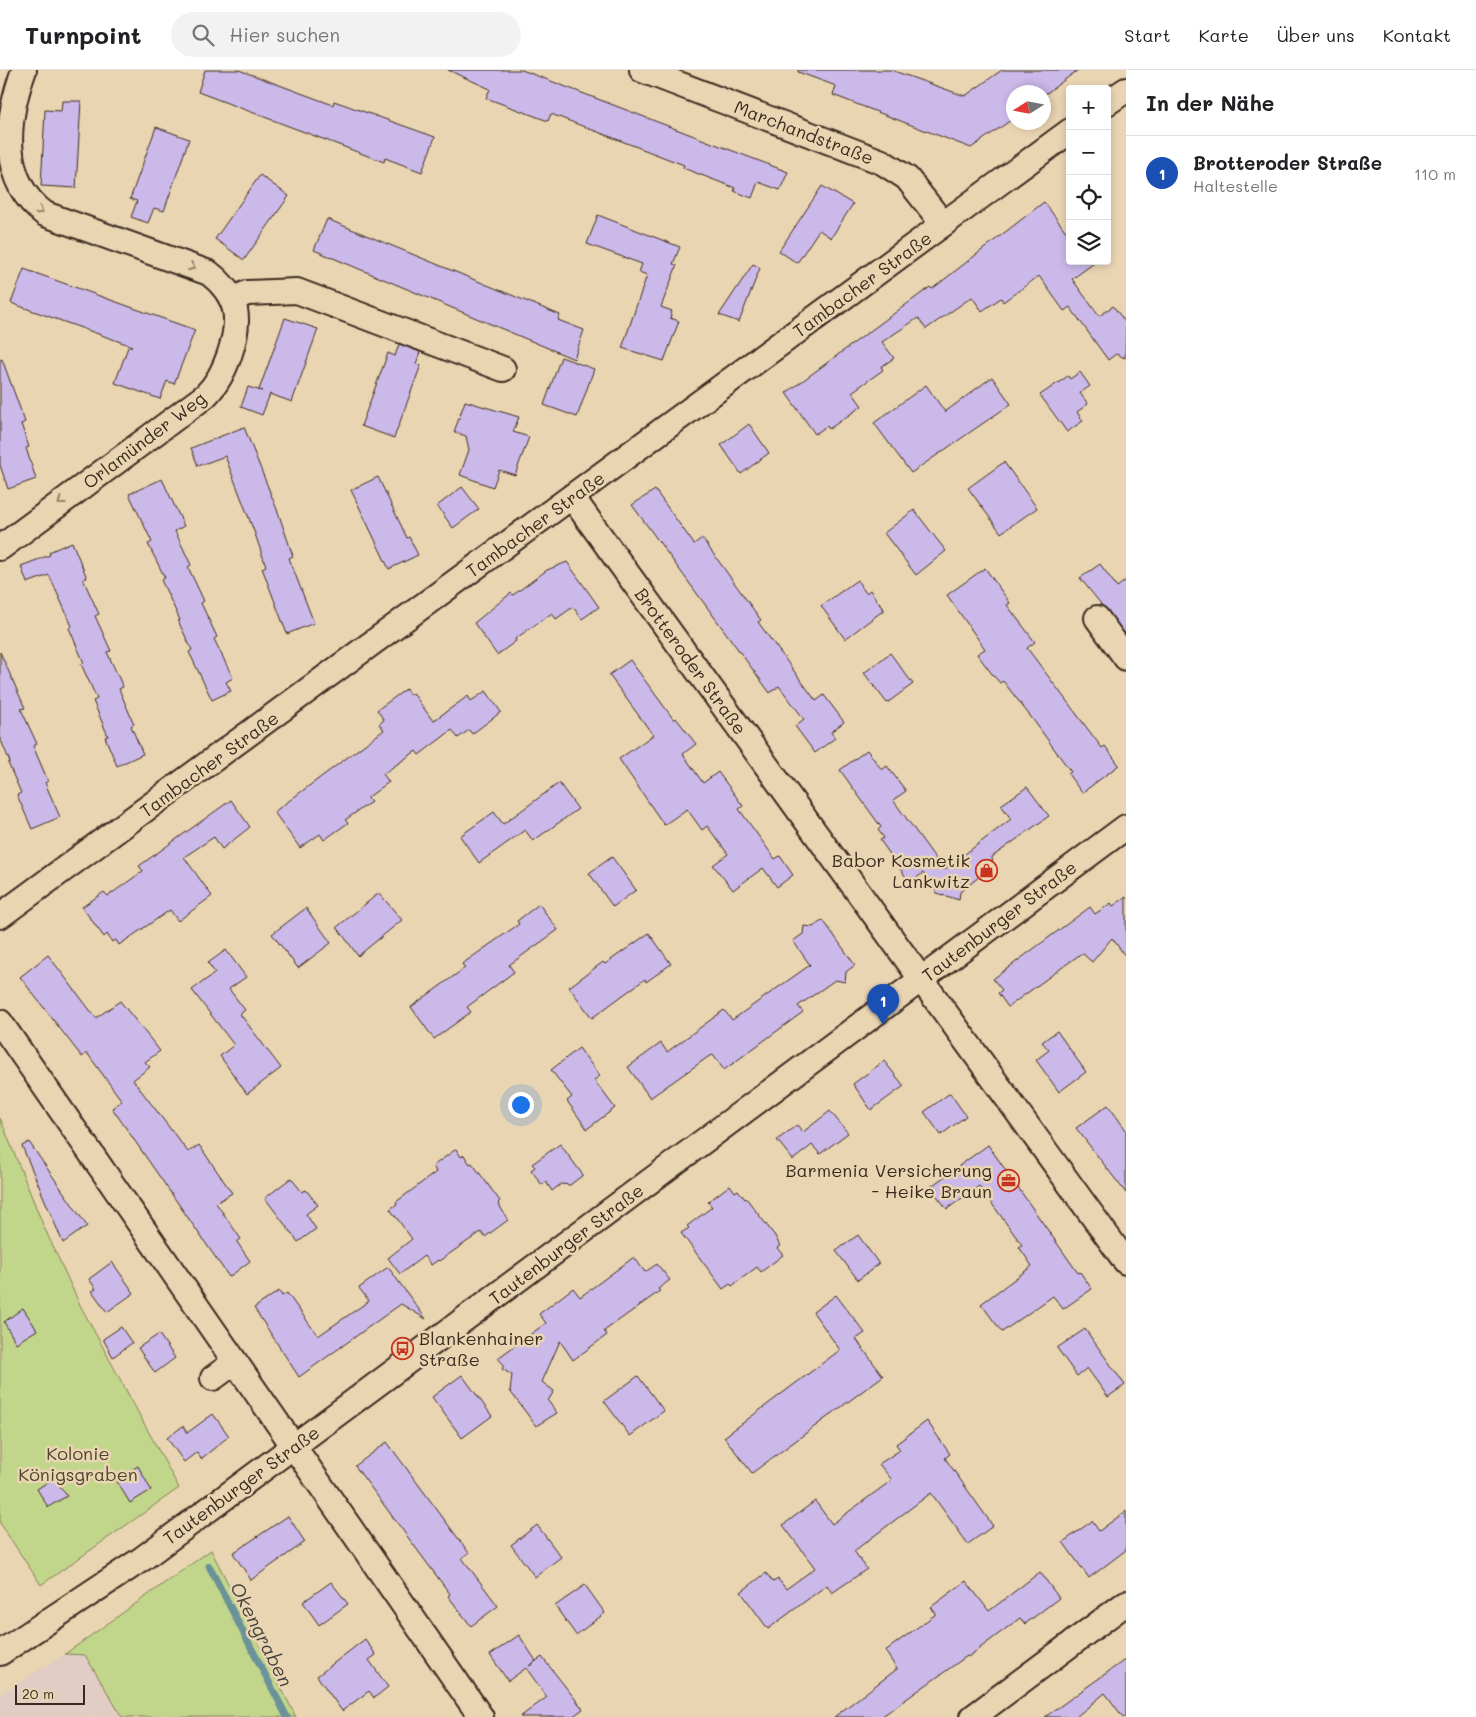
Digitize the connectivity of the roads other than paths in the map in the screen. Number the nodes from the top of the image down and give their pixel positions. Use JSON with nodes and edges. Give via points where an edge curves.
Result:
{"nodes":[{"id":1,"x":24,"y":70,"type":"edge"},
{"id":2,"x":642,"y":70,"type":"edge"},
{"id":3,"x":1126,"y":90,"type":"edge"},
{"id":4,"x":1111,"y":100,"type":"edge"},
{"id":5,"x":1066,"y":134,"type":"edge"},
{"id":6,"x":2,"y":159,"type":"edge"},
{"id":7,"x":943,"y":224,"type":"junction"},
{"id":8,"x":232,"y":300,"type":"junction"},
{"id":9,"x":503,"y":369,"type":"dead end"},
{"id":10,"x":572,"y":497,"type":"junction"},
{"id":11,"x":0,"y":548,"type":"edge"},
{"id":12,"x":1096,"y":618,"type":"dead end"},
{"id":13,"x":1126,"y":658,"type":"edge"},
{"id":14,"x":1126,"y":827,"type":"edge"},
{"id":15,"x":0,"y":916,"type":"edge"},
{"id":16,"x":921,"y":979,"type":"junction"},
{"id":17,"x":0,"y":1022,"type":"edge"},
{"id":18,"x":1126,"y":1262,"type":"edge"},
{"id":19,"x":235,"y":1362,"type":"junction"},
{"id":20,"x":213,"y":1378,"type":"dead end"},
{"id":21,"x":294,"y":1446,"type":"junction"},
{"id":22,"x":1126,"y":1603,"type":"edge"},
{"id":23,"x":0,"y":1653,"type":"edge"},
{"id":24,"x":481,"y":1717,"type":"edge"},
{"id":25,"x":974,"y":1717,"type":"edge"}],
"edges":[{"from":1,"to":6,"type":"street","name":"Orlamünder Weg","via":[[9,113]]},
{"from":2,"to":7,"type":"street","name":"Marchandstraße","via":[[882,162],[907,178]]},
{"from":3,"to":4,"type":"street"},
{"from":5,"to":7,"type":"street","name":"Tambacher Straße"},
{"from":6,"to":8,"type":"street","name":"Orlamünder Weg","one_way":true,"via":[[11,184],[36,210],[209,273],[222,283]]},
{"from":7,"to":10,"type":"street","name":"Tambacher Straße"},
{"from":8,"to":9,"type":"street","via":[[247,293],[297,291]]},
{"from":8,"to":11,"type":"street","name":"Orlamünder Weg","one_way":true,"via":[[236,332],[214,388]]},
{"from":10,"to":15,"type":"street","name":"Tambacher Straße"},
{"from":10,"to":16,"type":"street","name":"Brotteroder Straße"},
{"from":12,"to":13,"type":"street"},
{"from":14,"to":16,"type":"street","name":"Tautenburger Straße"},
{"from":16,"to":18,"type":"street","name":"Brotteroder Straße"},
{"from":16,"to":21,"type":"street","name":"Tautenburger Straße"},
{"from":17,"to":19,"type":"street"},
{"from":19,"to":20,"type":"street"},
{"from":19,"to":21,"type":"street"},
{"from":21,"to":23,"type":"street","name":"Tautenburger Straße","via":[[142,1559]]},
{"from":21,"to":24,"type":"street"},
{"from":22,"to":25,"type":"street"}]}
